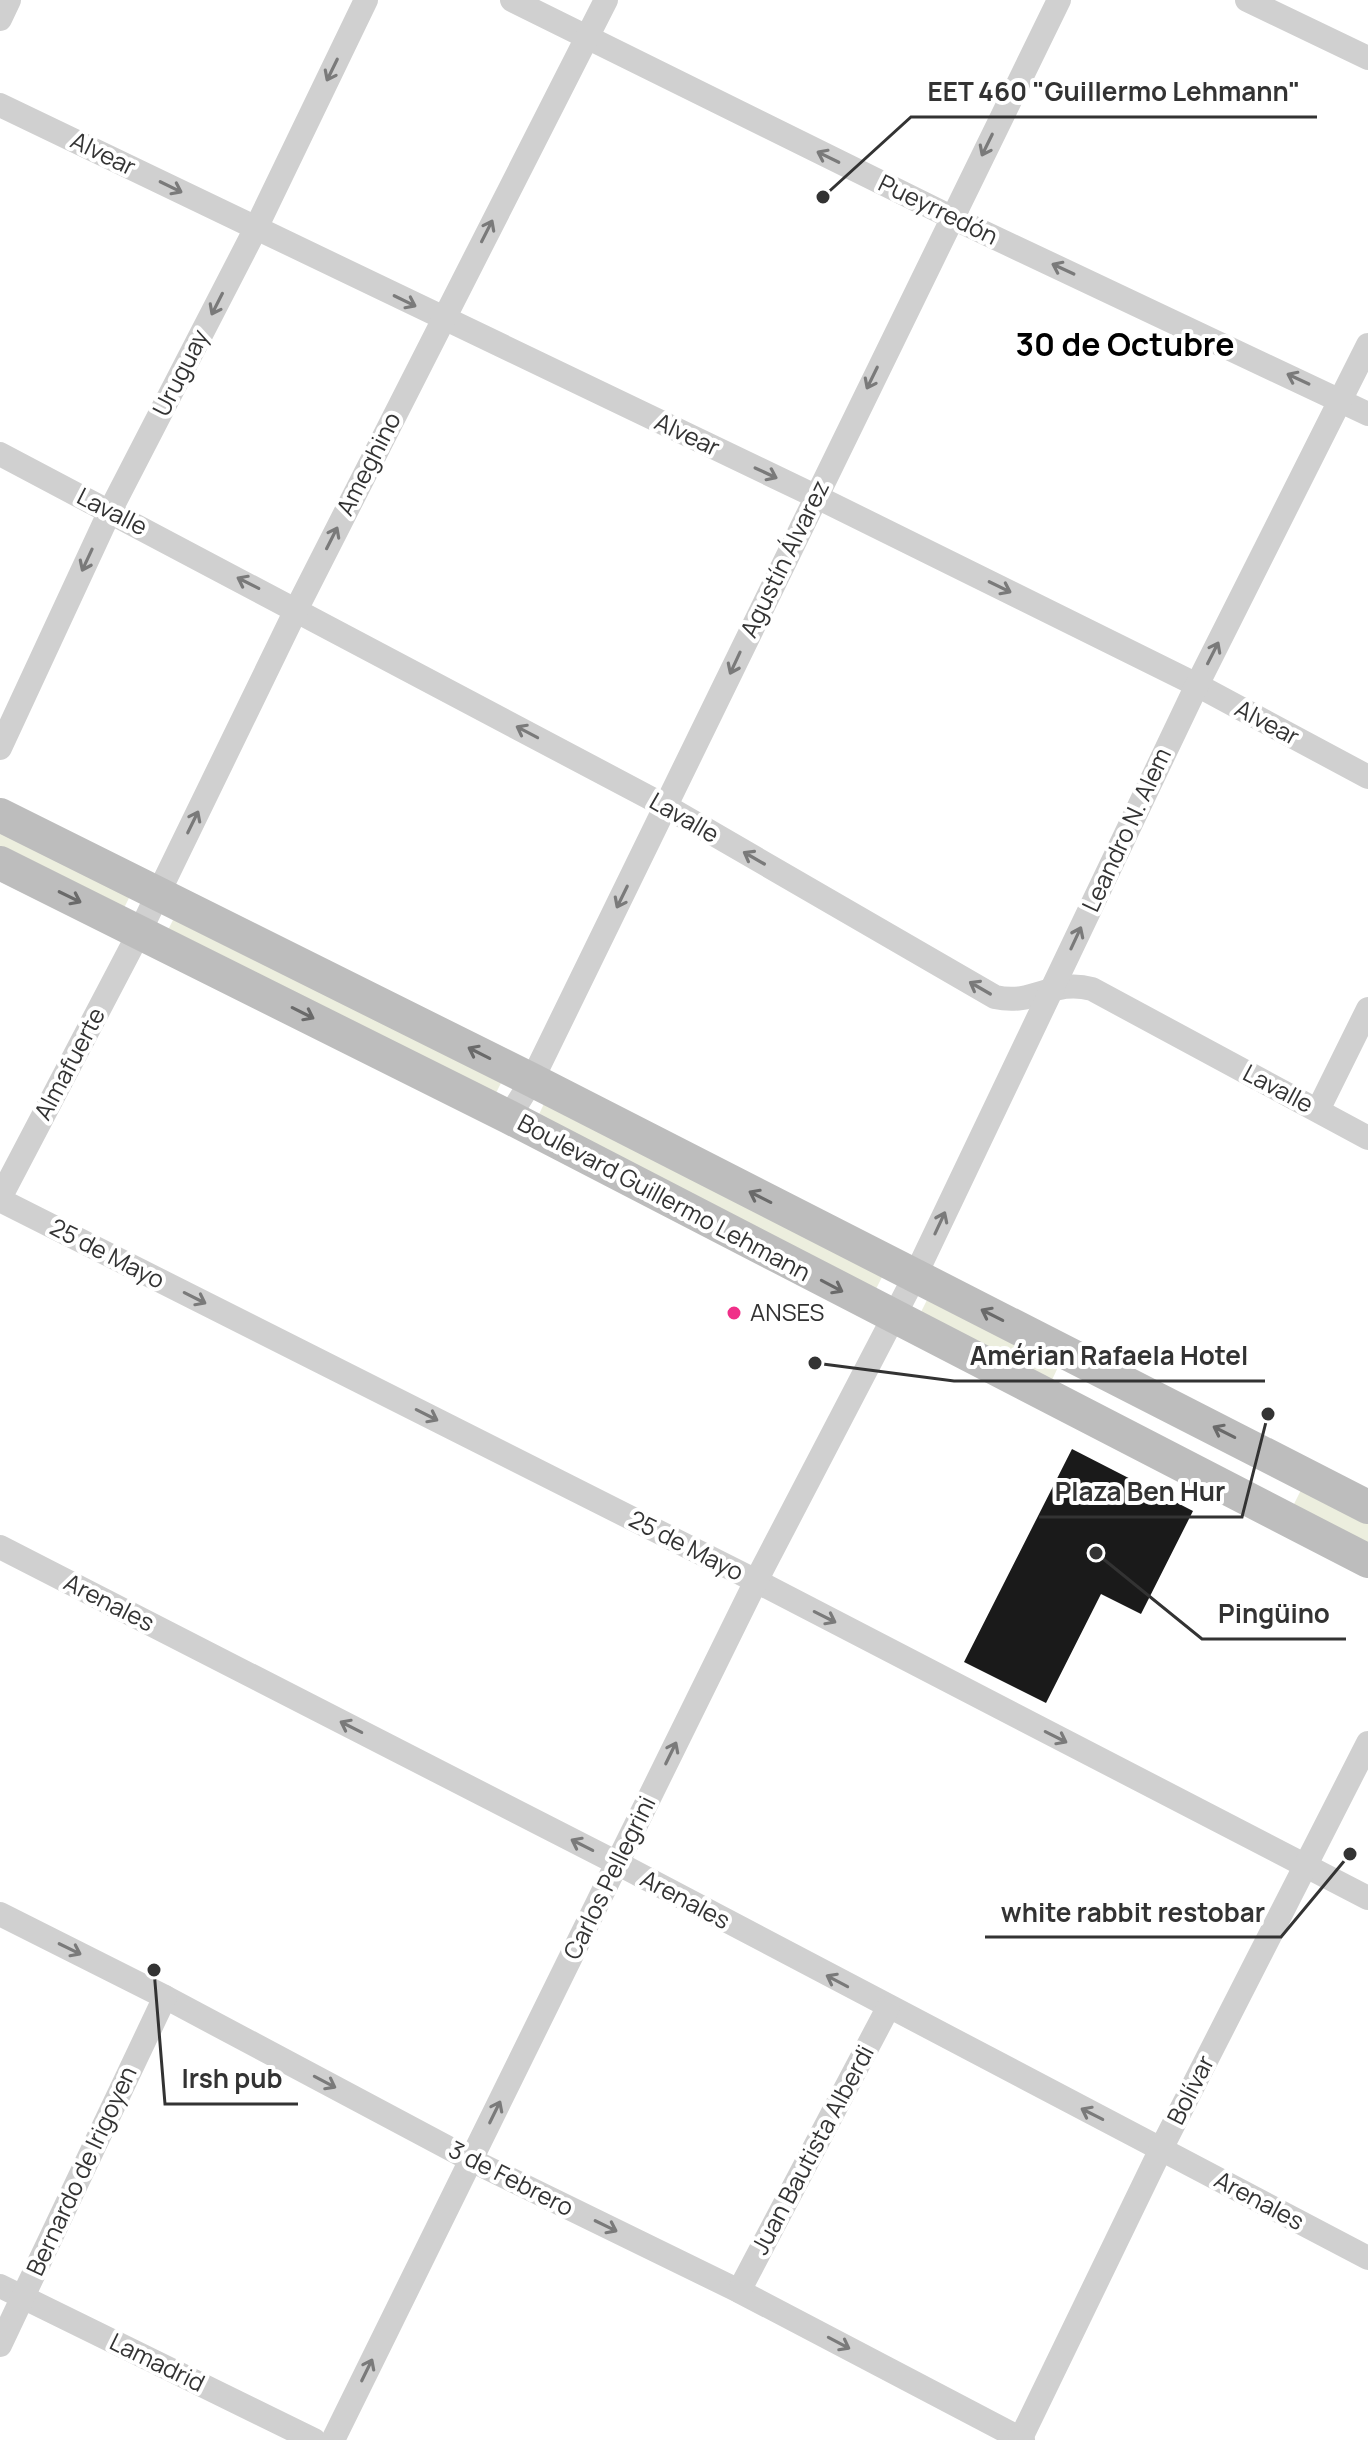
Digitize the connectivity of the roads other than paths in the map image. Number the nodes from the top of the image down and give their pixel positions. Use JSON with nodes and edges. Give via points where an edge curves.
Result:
{"nodes":[{"id":1,"x":9,"y":0,"type":"edge"},
{"id":2,"x":366,"y":0,"type":"edge"},
{"id":3,"x":512,"y":0,"type":"edge"},
{"id":4,"x":606,"y":0,"type":"edge"},
{"id":5,"x":1059,"y":0,"type":"edge"},
{"id":6,"x":1247,"y":0,"type":"edge"},
{"id":7,"x":0,"y":19,"type":"edge"},
{"id":8,"x":586,"y":38,"type":"junction"},
{"id":9,"x":1368,"y":58,"type":"edge"},
{"id":10,"x":0,"y":105,"type":"edge"},
{"id":11,"x":951,"y":217,"type":"junction"},
{"id":12,"x":256,"y":228,"type":"junction"},
{"id":13,"x":442,"y":320,"type":"junction"},
{"id":14,"x":1368,"y":345,"type":"edge"},
{"id":15,"x":1341,"y":399,"type":"junction"},
{"id":16,"x":1368,"y":414,"type":"edge"},
{"id":17,"x":0,"y":454,"type":"edge"},
{"id":18,"x":815,"y":496,"type":"junction"},
{"id":19,"x":110,"y":511,"type":"junction"},
{"id":20,"x":297,"y":608,"type":"junction"},
{"id":21,"x":1197,"y":685,"type":"junction"},
{"id":22,"x":0,"y":748,"type":"edge"},
{"id":23,"x":1368,"y":777,"type":"edge"},
{"id":24,"x":667,"y":807,"type":"junction"},
{"id":25,"x":0,"y":815,"type":"edge"},
{"id":26,"x":0,"y":863,"type":"edge"},
{"id":27,"x":160,"y":892,"type":"junction"},
{"id":28,"x":140,"y":931,"type":"junction"},
{"id":29,"x":1052,"y":988,"type":"junction"},
{"id":30,"x":1368,"y":1009,"type":"edge"},
{"id":31,"x":532,"y":1080,"type":"junction"},
{"id":32,"x":1318,"y":1110,"type":"junction"},
{"id":33,"x":509,"y":1117,"type":"junction"},
{"id":34,"x":1368,"y":1138,"type":"edge"},
{"id":35,"x":0,"y":1199,"type":"edge"},
{"id":36,"x":915,"y":1276,"type":"junction"},
{"id":37,"x":894,"y":1318,"type":"junction"},
{"id":38,"x":1081,"y":1360,"type":"junction"},
{"id":39,"x":1059,"y":1401,"type":"junction"},
{"id":40,"x":1292,"y":1467,"type":"junction"},
{"id":41,"x":1368,"y":1507,"type":"edge"},
{"id":42,"x":1268,"y":1510,"type":"junction"},
{"id":43,"x":0,"y":1547,"type":"edge"},
{"id":44,"x":1368,"y":1561,"type":"edge"},
{"id":45,"x":756,"y":1581,"type":"junction"},
{"id":46,"x":1368,"y":1743,"type":"edge"},
{"id":47,"x":617,"y":1863,"type":"junction"},
{"id":48,"x":1304,"y":1866,"type":"junction"},
{"id":49,"x":1368,"y":1898,"type":"edge"},
{"id":50,"x":0,"y":1914,"type":"edge"},
{"id":51,"x":165,"y":1997,"type":"junction"},
{"id":52,"x":888,"y":2008,"type":"junction"},
{"id":53,"x":1161,"y":2149,"type":"junction"},
{"id":54,"x":471,"y":2160,"type":"junction"},
{"id":55,"x":1368,"y":2258,"type":"edge"},
{"id":56,"x":0,"y":2286,"type":"edge"},
{"id":57,"x":739,"y":2291,"type":"junction"},
{"id":58,"x":22,"y":2297,"type":"junction"},
{"id":59,"x":0,"y":2345,"type":"edge"},
{"id":60,"x":314,"y":2440,"type":"edge"},
{"id":61,"x":333,"y":2440,"type":"edge"},
{"id":62,"x":1021,"y":2440,"type":"edge"}],
"edges":[{"from":1,"to":7,"type":"street"},
{"from":2,"to":12,"type":"street","name":"Uruguay","one_way":true},
{"from":3,"to":8,"type":"street","name":"Pueyrredón"},
{"from":4,"to":8,"type":"street","name":"Ameghino"},
{"from":5,"to":11,"type":"street","name":"Agustín Álvarez","one_way":true},
{"from":6,"to":9,"type":"street"},
{"from":11,"to":8,"type":"street","name":"Pueyrredón","one_way":true},
{"from":13,"to":8,"type":"street","name":"Ameghino","one_way":true},
{"from":10,"to":12,"type":"street","name":"Alvear","one_way":true},
{"from":15,"to":11,"type":"street","name":"Pueyrredón","one_way":true},
{"from":11,"to":18,"type":"street","name":"Agustín Álvarez","one_way":true},
{"from":12,"to":13,"type":"street","name":"Alvear","one_way":true},
{"from":12,"to":19,"type":"street","name":"Uruguay","one_way":true},
{"from":13,"to":18,"type":"street","name":"Alvear","one_way":true},
{"from":20,"to":13,"type":"street","name":"Ameghino","one_way":true},
{"from":14,"to":15,"type":"street","name":"Leandro N. Alem"},
{"from":15,"to":16,"type":"street","name":"Pueyrredón"},
{"from":21,"to":15,"type":"street","name":"Leandro N. Alem","one_way":true},
{"from":17,"to":19,"type":"street","name":"Lavalle"},
{"from":18,"to":21,"type":"street","name":"Alvear","one_way":true},
{"from":18,"to":24,"type":"street","name":"Agustín Álvarez","one_way":true},
{"from":20,"to":19,"type":"street","name":"Lavalle","one_way":true},
{"from":19,"to":22,"type":"street","name":"Uruguay","one_way":true},
{"from":24,"to":20,"type":"street","name":"Lavalle","one_way":true},
{"from":27,"to":20,"type":"street","name":"Ameghino","one_way":true},
{"from":21,"to":23,"type":"street","name":"Alvear"},
{"from":29,"to":21,"type":"street","name":"Leandro N. Alem","one_way":true},
{"from":29,"to":24,"type":"street","name":"Lavalle","one_way":true,"via":[[1018,1002],[995,997]]},
{"from":24,"to":31,"type":"street","name":"Agustín Álvarez","one_way":true},
{"from":25,"to":27,"type":"main road","name":"Boulevard Guillermo Lehmann"},
{"from":26,"to":28,"type":"main road","name":"Boulevard Guillermo Lehmann","one_way":true},
{"from":27,"to":28,"type":"street","name":"Ameghino"},
{"from":31,"to":27,"type":"main road","name":"Boulevard Guillermo Lehmann","one_way":true},
{"from":28,"to":33,"type":"main road","name":"Boulevard Guillermo Lehmann","one_way":true},
{"from":28,"to":35,"type":"street","name":"Almafuerte"},
{"from":29,"to":32,"type":"street","name":"Lavalle","via":[[1076,984],[1092,989]]},
{"from":36,"to":29,"type":"street","name":"Leandro N. Alem","one_way":true},
{"from":30,"to":32,"type":"street"},
{"from":31,"to":33,"type":"street","name":"Agustín Álvarez"},
{"from":36,"to":31,"type":"main road","name":"Boulevard Guillermo Lehmann","one_way":true},
{"from":32,"to":34,"type":"street","name":"Lavalle"},
{"from":33,"to":37,"type":"main road","name":"Boulevard Guillermo Lehmann","one_way":true},
{"from":35,"to":45,"type":"street","name":"25 de Mayo","one_way":true},
{"from":36,"to":37,"type":"street","name":"Leandro N. Alem"},
{"from":38,"to":36,"type":"main road","name":"Boulevard Guillermo Lehmann","one_way":true},
{"from":37,"to":39,"type":"main road","name":"Boulevard Guillermo Lehmann"},
{"from":37,"to":45,"type":"street","name":"Carlos Pellegrini"},
{"from":38,"to":39,"type":"main road"},
{"from":40,"to":38,"type":"main road","name":"Boulevard Guillermo Lehmann","one_way":true},
{"from":39,"to":42,"type":"main road","name":"Boulevard Guillermo Lehmann"},
{"from":40,"to":41,"type":"main road","name":"Boulevard Guillermo Lehmann"},
{"from":40,"to":42,"type":"main road"},
{"from":42,"to":44,"type":"main road","name":"Boulevard Guillermo Lehmann"},
{"from":47,"to":43,"type":"street","name":"Arenales","one_way":true},
{"from":47,"to":45,"type":"street","name":"Carlos Pellegrini","one_way":true},
{"from":45,"to":48,"type":"street","name":"25 de Mayo","one_way":true},
{"from":46,"to":48,"type":"street","name":"Bolívar"},
{"from":52,"to":47,"type":"street","name":"Arenales","one_way":true},
{"from":54,"to":47,"type":"street","name":"Carlos Pellegrini","one_way":true},
{"from":48,"to":49,"type":"street","name":"25 de Mayo"},
{"from":48,"to":53,"type":"street","name":"Bolívar"},
{"from":50,"to":51,"type":"street","name":"3 de Febrero","one_way":true},
{"from":51,"to":54,"type":"street","name":"3 de Febrero","one_way":true},
{"from":51,"to":58,"type":"street","name":"Bernardo de Irigoyen"},
{"from":53,"to":52,"type":"street","name":"Arenales","one_way":true},
{"from":52,"to":57,"type":"street","name":"Juan Bautista Alberdi"},
{"from":53,"to":55,"type":"street","name":"Arenales"},
{"from":53,"to":62,"type":"street","name":"Bolívar"},
{"from":54,"to":57,"type":"street","name":"3 de Febrero","one_way":true},
{"from":61,"to":54,"type":"street","name":"Carlos Pellegrini","one_way":true},
{"from":56,"to":58,"type":"street","name":"Lamadrid"},
{"from":57,"to":62,"type":"street","name":"3 de Febrero","one_way":true},
{"from":58,"to":59,"type":"street","name":"Bernardo de Irigoyen"},
{"from":58,"to":60,"type":"street","name":"Lamadrid"}]}
